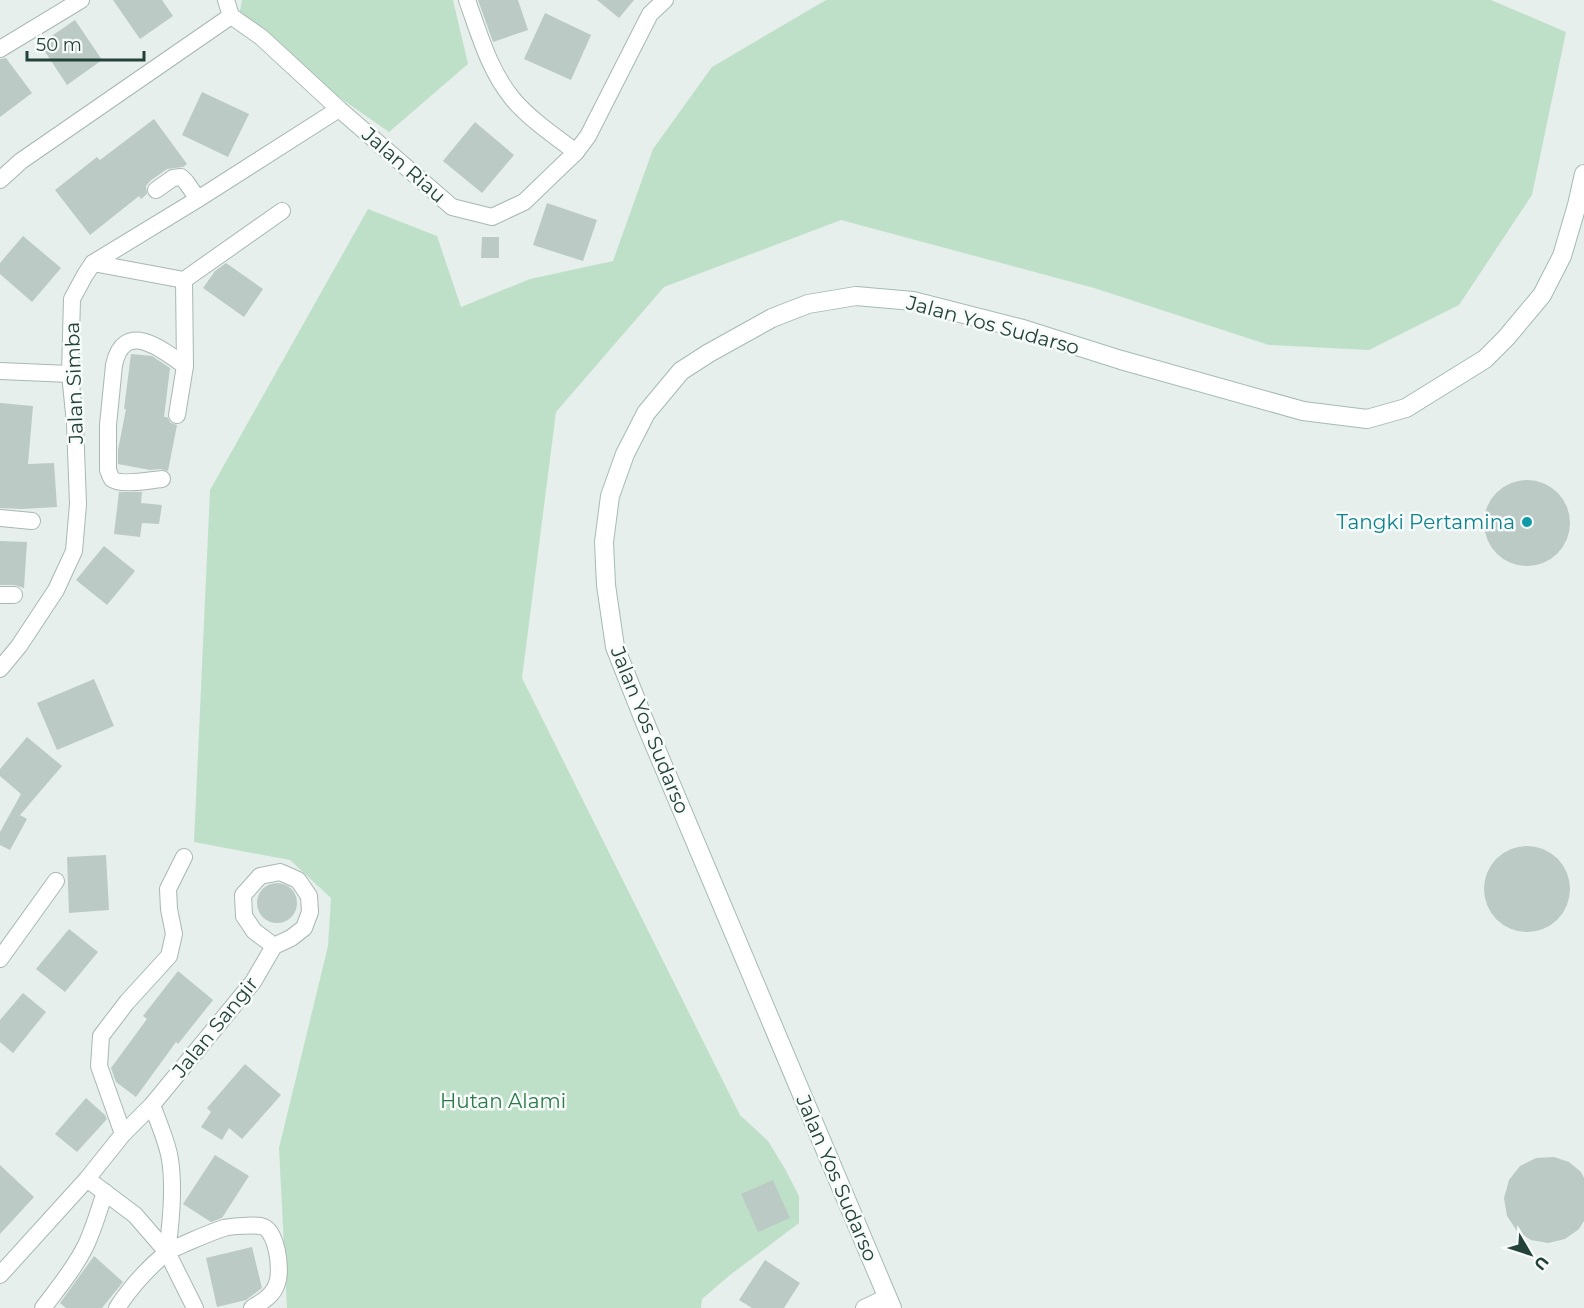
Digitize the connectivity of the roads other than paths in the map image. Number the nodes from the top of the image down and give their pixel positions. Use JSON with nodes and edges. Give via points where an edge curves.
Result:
{"nodes":[{"id":1,"x":81,"y":0,"type":"edge"},
{"id":2,"x":226,"y":0,"type":"edge"},
{"id":3,"x":467,"y":0,"type":"edge"},
{"id":4,"x":664,"y":0,"type":"edge"},
{"id":5,"x":231,"y":16,"type":"junction"},
{"id":6,"x":0,"y":48,"type":"edge"},
{"id":7,"x":339,"y":109,"type":"junction"},
{"id":8,"x":576,"y":152,"type":"junction"},
{"id":9,"x":1584,"y":174,"type":"edge"},
{"id":10,"x":0,"y":180,"type":"edge"},
{"id":11,"x":156,"y":190,"type":"dead end"},
{"id":12,"x":198,"y":200,"type":"junction"},
{"id":13,"x":282,"y":211,"type":"dead end"},
{"id":14,"x":93,"y":263,"type":"junction"},
{"id":15,"x":184,"y":280,"type":"junction"},
{"id":16,"x":185,"y":366,"type":"junction"},
{"id":17,"x":0,"y":371,"type":"edge"},
{"id":18,"x":70,"y":374,"type":"junction"},
{"id":19,"x":177,"y":415,"type":"dead end"},
{"id":20,"x":162,"y":479,"type":"dead end"},
{"id":21,"x":0,"y":518,"type":"edge"},
{"id":22,"x":32,"y":521,"type":"dead end"},
{"id":23,"x":0,"y":669,"type":"edge"},
{"id":24,"x":184,"y":857,"type":"dead end"},
{"id":25,"x":56,"y":881,"type":"dead end"},
{"id":26,"x":274,"y":946,"type":"junction"},
{"id":27,"x":0,"y":958,"type":"edge"},
{"id":28,"x":152,"y":1105,"type":"junction"},
{"id":29,"x":123,"y":1134,"type":"junction"},
{"id":30,"x":87,"y":1179,"type":"junction"},
{"id":31,"x":105,"y":1192,"type":"junction"},
{"id":32,"x":167,"y":1252,"type":"junction"},
{"id":33,"x":0,"y":1275,"type":"edge"},
{"id":34,"x":889,"y":1302,"type":"edge"},
{"id":35,"x":43,"y":1308,"type":"edge"},
{"id":36,"x":117,"y":1308,"type":"edge"},
{"id":37,"x":195,"y":1308,"type":"edge"},
{"id":38,"x":252,"y":1308,"type":"edge"},
{"id":39,"x":864,"y":1308,"type":"edge"}],
"edges":[{"from":1,"to":6,"type":"street"},
{"from":2,"to":5,"type":"street"},
{"from":3,"to":8,"type":"street","via":[[495,72],[512,99]]},
{"from":4,"to":8,"type":"street","name":"Jalan Riau","via":[[650,14],[588,136]]},
{"from":5,"to":7,"type":"street","name":"Jalan Riau"},
{"from":5,"to":10,"type":"street","via":[[21,161]]},
{"from":7,"to":8,"type":"street","name":"Jalan Riau","via":[[452,207],[492,217],[524,202]]},
{"from":7,"to":12,"type":"street","name":"Jalan Simba"},
{"from":9,"to":34,"type":"main road","name":"Jalan Yos Sudarso","via":[[1562,256],[1542,295],[1506,338],[1485,359],[1406,408],[1367,419],[1304,411],[913,301],[856,296],[808,304],[772,318],[709,353],[681,371],[646,413],[610,496],[604,542],[615,647]]},
{"from":11,"to":12,"type":"street","via":[[181,177]]},
{"from":12,"to":14,"type":"street","name":"Jalan Simba"},
{"from":13,"to":15,"type":"street"},
{"from":14,"to":15,"type":"street"},
{"from":14,"to":18,"type":"street","name":"Jalan Simba","via":[[72,299]]},
{"from":15,"to":16,"type":"street"},
{"from":16,"to":19,"type":"street"},
{"from":16,"to":20,"type":"street","via":[[158,346],[135,341],[121,348],[114,365],[108,424],[110,476],[120,483]]},
{"from":17,"to":18,"type":"street"},
{"from":18,"to":23,"type":"street","name":"Jalan Simba","via":[[78,504],[74,551],[56,590]]},
{"from":21,"to":22,"type":"street"},
{"from":24,"to":29,"type":"street","via":[[168,889],[174,934],[169,956],[101,1036],[99,1066]]},
{"from":25,"to":27,"type":"street"},
{"from":26,"to":26,"type":"street","name":"Jalan Sangir","via":[[304,928],[310,912],[309,896],[298,880],[280,872],[260,876],[243,895],[244,916],[254,931]]},
{"from":26,"to":28,"type":"street","name":"Jalan Sangir","via":[[253,982]]},
{"from":28,"to":29,"type":"street","name":"Jalan Sangir"},
{"from":28,"to":32,"type":"street","via":[[169,1154],[171,1222]]},
{"from":29,"to":30,"type":"street","name":"Jalan Sangir"},
{"from":30,"to":31,"type":"street"},
{"from":30,"to":33,"type":"street","name":"Jalan Sangir"},
{"from":31,"to":32,"type":"street","via":[[135,1215]]},
{"from":31,"to":35,"type":"street","via":[[85,1248]]},
{"from":32,"to":36,"type":"street","via":[[129,1290]]},
{"from":32,"to":37,"type":"street"},
{"from":32,"to":38,"type":"street","via":[[226,1227],[267,1229],[279,1258],[277,1284],[266,1299]]},
{"from":34,"to":39,"type":"street"}]}
